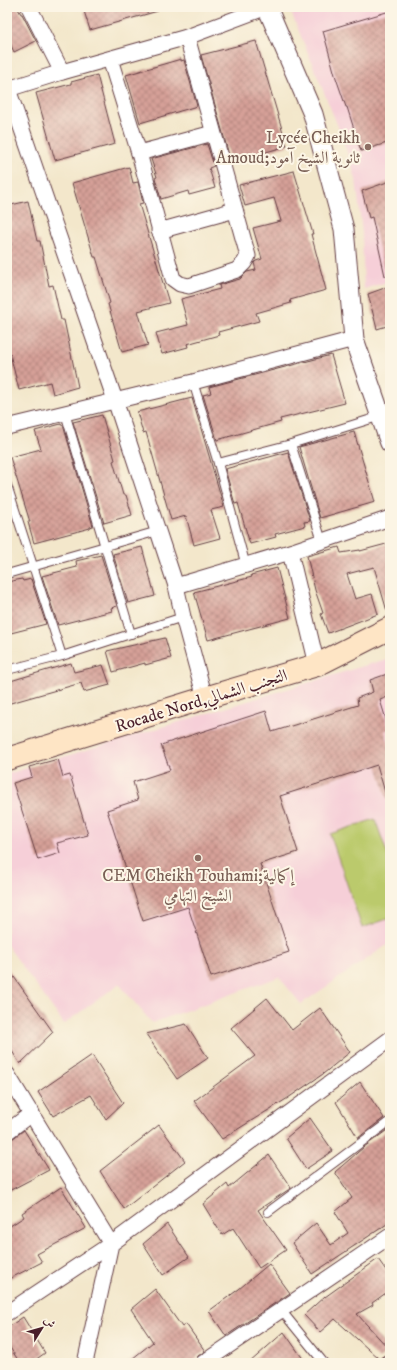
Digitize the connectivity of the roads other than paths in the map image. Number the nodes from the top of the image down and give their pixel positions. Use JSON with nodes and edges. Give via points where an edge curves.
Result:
{"nodes":[{"id":1,"x":29,"y":7,"type":"edge"},
{"id":2,"x":267,"y":7,"type":"edge"},
{"id":3,"x":187,"y":37,"type":"junction"},
{"id":4,"x":110,"y":58,"type":"junction"},
{"id":5,"x":62,"y":72,"type":"junction"},
{"id":6,"x":7,"y":89,"type":"edge"},
{"id":7,"x":213,"y":133,"type":"junction"},
{"id":8,"x":139,"y":153,"type":"junction"},
{"id":9,"x":235,"y":210,"type":"junction"},
{"id":10,"x":159,"y":231,"type":"junction"},
{"id":11,"x":354,"y":339,"type":"junction"},
{"id":12,"x":193,"y":382,"type":"junction"},
{"id":13,"x":116,"y":400,"type":"junction"},
{"id":14,"x":65,"y":413,"type":"junction"},
{"id":15,"x":381,"y":416,"type":"junction"},
{"id":16,"x":7,"y":427,"type":"edge"},
{"id":17,"x":390,"y":443,"type":"edge"},
{"id":18,"x":291,"y":444,"type":"junction"},
{"id":19,"x":218,"y":463,"type":"junction"},
{"id":20,"x":7,"y":485,"type":"edge"},
{"id":21,"x":390,"y":518,"type":"edge"},
{"id":22,"x":158,"y":531,"type":"junction"},
{"id":23,"x":322,"y":541,"type":"junction"},
{"id":24,"x":105,"y":546,"type":"junction"},
{"id":25,"x":290,"y":552,"type":"junction"},
{"id":26,"x":32,"y":566,"type":"junction"},
{"id":27,"x":246,"y":566,"type":"junction"},
{"id":28,"x":7,"y":574,"type":"edge"},
{"id":29,"x":176,"y":586,"type":"junction"},
{"id":30,"x":183,"y":617,"type":"junction"},
{"id":31,"x":390,"y":628,"type":"edge"},
{"id":32,"x":131,"y":634,"type":"junction"},
{"id":33,"x":62,"y":656,"type":"junction"},
{"id":34,"x":317,"y":665,"type":"junction"},
{"id":35,"x":7,"y":670,"type":"edge"},
{"id":36,"x":205,"y":698,"type":"junction"},
{"id":37,"x":7,"y":759,"type":"edge"},
{"id":38,"x":390,"y":1039,"type":"edge"},
{"id":39,"x":7,"y":1074,"type":"edge"},
{"id":40,"x":32,"y":1113,"type":"junction"},
{"id":41,"x":390,"y":1121,"type":"edge"},
{"id":42,"x":7,"y":1132,"type":"edge"},
{"id":43,"x":268,"y":1212,"type":"dead end"},
{"id":44,"x":390,"y":1236,"type":"edge"},
{"id":45,"x":111,"y":1244,"type":"junction"},
{"id":46,"x":281,"y":1310,"type":"junction"},
{"id":47,"x":7,"y":1313,"type":"edge"},
{"id":48,"x":390,"y":1360,"type":"edge"},
{"id":49,"x":85,"y":1363,"type":"edge"},
{"id":50,"x":203,"y":1363,"type":"edge"},
{"id":51,"x":324,"y":1363,"type":"edge"},
{"id":52,"x":382,"y":1363,"type":"edge"}],
"edges":[{"from":1,"to":5,"type":"street"},
{"from":2,"to":3,"type":"street"},
{"from":2,"to":11,"type":"street","via":[[313,114],[344,229]]},
{"from":3,"to":4,"type":"street"},
{"from":3,"to":7,"type":"street"},
{"from":4,"to":5,"type":"street"},
{"from":4,"to":8,"type":"street"},
{"from":5,"to":6,"type":"street"},
{"from":6,"to":13,"type":"street"},
{"from":7,"to":8,"type":"street"},
{"from":7,"to":9,"type":"street"},
{"from":8,"to":10,"type":"street"},
{"from":9,"to":10,"type":"street"},
{"from":9,"to":10,"type":"street","via":[[248,256],[244,264],[237,270],[189,286],[173,279]]},
{"from":11,"to":12,"type":"street"},
{"from":11,"to":15,"type":"street"},
{"from":12,"to":13,"type":"street"},
{"from":12,"to":19,"type":"lane"},
{"from":13,"to":14,"type":"street"},
{"from":13,"to":22,"type":"street"},
{"from":14,"to":16,"type":"street"},
{"from":14,"to":24,"type":"lane"},
{"from":15,"to":17,"type":"street"},
{"from":15,"to":18,"type":"lane"},
{"from":18,"to":19,"type":"lane"},
{"from":18,"to":23,"type":"lane"},
{"from":19,"to":27,"type":"lane"},
{"from":20,"to":26,"type":"lane"},
{"from":21,"to":23,"type":"street"},
{"from":22,"to":24,"type":"lane"},
{"from":22,"to":29,"type":"street"},
{"from":23,"to":25,"type":"street"},
{"from":24,"to":26,"type":"lane"},
{"from":24,"to":32,"type":"lane"},
{"from":25,"to":27,"type":"street"},
{"from":25,"to":34,"type":"street"},
{"from":26,"to":28,"type":"lane"},
{"from":26,"to":33,"type":"lane"},
{"from":27,"to":29,"type":"street"},
{"from":29,"to":30,"type":"street"},
{"from":30,"to":32,"type":"lane"},
{"from":30,"to":36,"type":"street"},
{"from":31,"to":34,"type":"main road","name":"Rocade Nord,التجنب الشمالي"},
{"from":32,"to":33,"type":"lane"},
{"from":33,"to":35,"type":"lane"},
{"from":34,"to":36,"type":"main road","name":"Rocade Nord,التجنب الشمالي"},
{"from":36,"to":37,"type":"main road","name":"Rocade Nord,التجنب الشمالي"},
{"from":38,"to":45,"type":"street"},
{"from":39,"to":40,"type":"street"},
{"from":40,"to":42,"type":"street"},
{"from":40,"to":45,"type":"street"},
{"from":41,"to":43,"type":"lane"},
{"from":44,"to":46,"type":"street"},
{"from":45,"to":47,"type":"street"},
{"from":45,"to":49,"type":"street"},
{"from":46,"to":50,"type":"street"},
{"from":46,"to":51,"type":"lane"},
{"from":48,"to":52,"type":"lane"}]}
